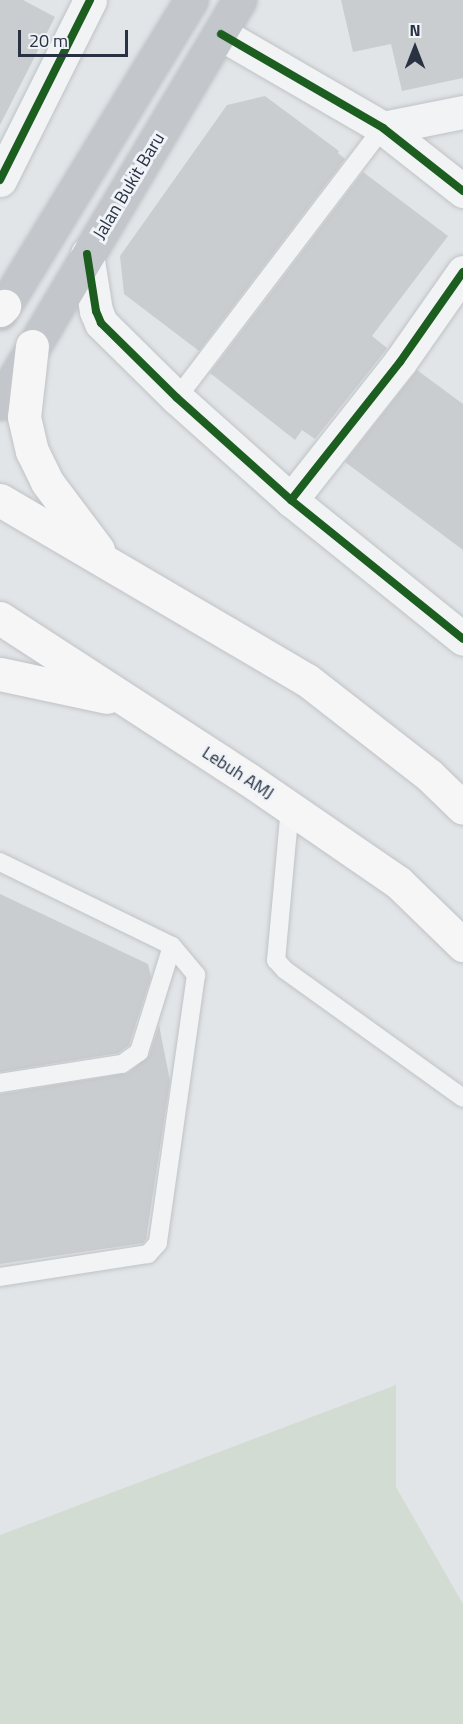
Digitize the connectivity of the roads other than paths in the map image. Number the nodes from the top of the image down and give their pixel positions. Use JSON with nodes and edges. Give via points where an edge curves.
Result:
{"nodes":[{"id":1,"x":90,"y":0,"type":"edge"},
{"id":2,"x":191,"y":0,"type":"edge"},
{"id":3,"x":239,"y":0,"type":"edge"},
{"id":4,"x":221,"y":34,"type":"junction"},
{"id":5,"x":463,"y":112,"type":"edge"},
{"id":6,"x":383,"y":128,"type":"junction"},
{"id":7,"x":0,"y":180,"type":"edge"},
{"id":8,"x":463,"y":191,"type":"edge"},
{"id":9,"x":87,"y":254,"type":"junction"},
{"id":10,"x":463,"y":272,"type":"edge"},
{"id":11,"x":1,"y":310,"type":"edge"},
{"id":12,"x":32,"y":346,"type":"junction"},
{"id":13,"x":177,"y":398,"type":"junction"},
{"id":14,"x":0,"y":403,"type":"edge"},
{"id":15,"x":0,"y":500,"type":"edge"},
{"id":16,"x":291,"y":500,"type":"junction"},
{"id":17,"x":107,"y":562,"type":"junction"},
{"id":18,"x":0,"y":618,"type":"edge"},
{"id":19,"x":463,"y":639,"type":"edge"},
{"id":20,"x":0,"y":674,"type":"edge"},
{"id":21,"x":126,"y":701,"type":"junction"},
{"id":22,"x":290,"y":807,"type":"junction"},
{"id":23,"x":463,"y":808,"type":"edge"},
{"id":24,"x":0,"y":862,"type":"edge"},
{"id":25,"x":463,"y":945,"type":"edge"},
{"id":26,"x":172,"y":946,"type":"junction"},
{"id":27,"x":0,"y":1083,"type":"edge"},
{"id":28,"x":463,"y":1098,"type":"edge"},
{"id":29,"x":0,"y":1277,"type":"edge"}],
"edges":[{"from":1,"to":7,"type":"street"},
{"from":2,"to":11,"type":"main road"},
{"from":3,"to":4,"type":"main road","name":"Jalan Bukit Baru"},
{"from":4,"to":6,"type":"street"},
{"from":4,"to":9,"type":"main road","name":"Jalan Bukit Baru"},
{"from":5,"to":6,"type":"street"},
{"from":6,"to":8,"type":"street"},
{"from":6,"to":13,"type":"lane"},
{"from":9,"to":12,"type":"main road","name":"Jalan Bukit Baru"},
{"from":9,"to":13,"type":"street","via":[[101,323]]},
{"from":10,"to":16,"type":"street","via":[[400,362]]},
{"from":12,"to":14,"type":"main road","name":"Jalan Bukit Baru"},
{"from":12,"to":17,"type":"highway","via":[[24,417],[32,451],[47,482]]},
{"from":13,"to":16,"type":"street"},
{"from":15,"to":17,"type":"highway"},
{"from":16,"to":19,"type":"street"},
{"from":17,"to":23,"type":"highway","via":[[307,680],[429,775]]},
{"from":18,"to":21,"type":"highway","name":"Lebuh AMJ"},
{"from":20,"to":21,"type":"highway"},
{"from":21,"to":22,"type":"highway","name":"Lebuh AMJ"},
{"from":22,"to":25,"type":"highway","name":"Lebuh AMJ","via":[[398,882]]},
{"from":22,"to":28,"type":"lane","via":[[276,960]]},
{"from":24,"to":26,"type":"lane"},
{"from":26,"to":27,"type":"lane","via":[[139,1052],[122,1064]]},
{"from":26,"to":29,"type":"lane","via":[[196,975],[159,1243],[148,1254]]}]}
